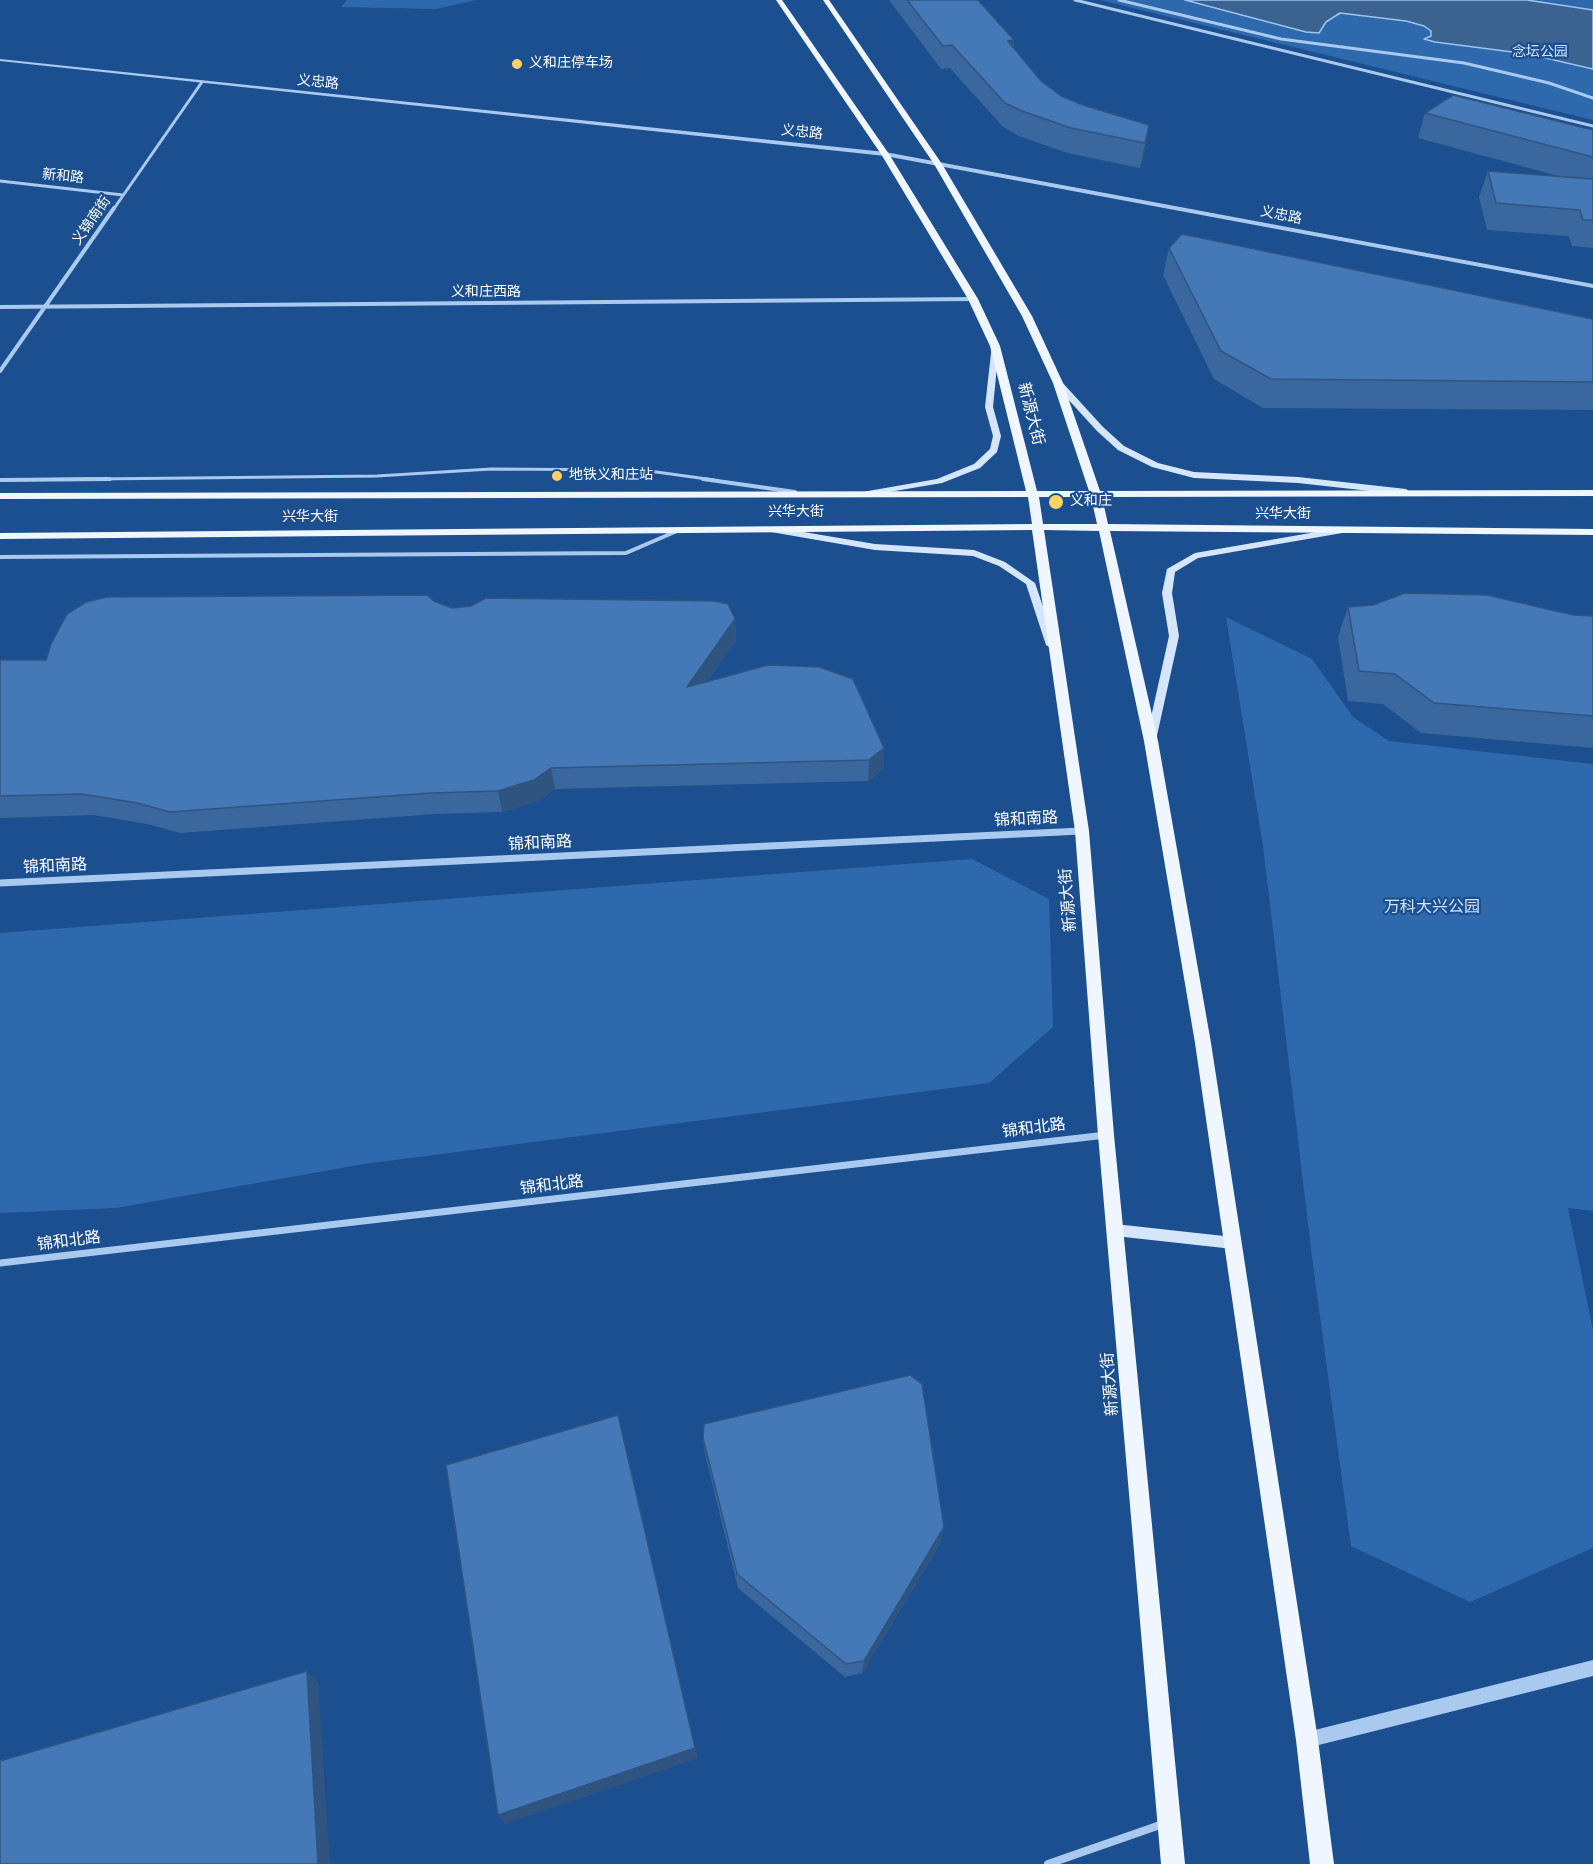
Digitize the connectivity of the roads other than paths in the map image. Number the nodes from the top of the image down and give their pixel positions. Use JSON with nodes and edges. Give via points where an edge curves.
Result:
{"nodes":[{"id":1,"x":779,"y":0,"type":"edge"},
{"id":2,"x":826,"y":0,"type":"edge"},
{"id":3,"x":1075,"y":0,"type":"edge"},
{"id":4,"x":1119,"y":0,"type":"edge"},
{"id":5,"x":0,"y":60,"type":"edge"},
{"id":6,"x":201,"y":82,"type":"junction"},
{"id":7,"x":1593,"y":98,"type":"edge"},
{"id":8,"x":1593,"y":126,"type":"edge"},
{"id":9,"x":885,"y":154,"type":"junction"},
{"id":10,"x":938,"y":164,"type":"junction"},
{"id":11,"x":0,"y":181,"type":"edge"},
{"id":12,"x":123,"y":195,"type":"junction"},
{"id":13,"x":1593,"y":286,"type":"edge"},
{"id":14,"x":973,"y":299,"type":"junction"},
{"id":15,"x":0,"y":307,"type":"edge"},
{"id":16,"x":45,"y":307,"type":"junction"},
{"id":17,"x":995,"y":346,"type":"junction"},
{"id":18,"x":0,"y":371,"type":"edge"},
{"id":19,"x":1058,"y":383,"type":"junction"},
{"id":20,"x":0,"y":480,"type":"edge"},
{"id":21,"x":1413,"y":493,"type":"junction"},
{"id":22,"x":1593,"y":493,"type":"edge"},
{"id":23,"x":1096,"y":494,"type":"junction"},
{"id":24,"x":1033,"y":495,"type":"junction"},
{"id":25,"x":0,"y":496,"type":"edge"},
{"id":26,"x":818,"y":496,"type":"junction"},
{"id":27,"x":857,"y":496,"type":"junction"},
{"id":28,"x":1039,"y":527,"type":"junction"},
{"id":29,"x":767,"y":529,"type":"junction"},
{"id":30,"x":1105,"y":529,"type":"junction"},
{"id":31,"x":679,"y":530,"type":"junction"},
{"id":32,"x":1345,"y":530,"type":"junction"},
{"id":33,"x":1593,"y":532,"type":"edge"},
{"id":34,"x":0,"y":536,"type":"edge"},
{"id":35,"x":0,"y":557,"type":"edge"},
{"id":36,"x":1060,"y":673,"type":"junction"},
{"id":37,"x":1151,"y":741,"type":"junction"},
{"id":38,"x":1082,"y":831,"type":"junction"},
{"id":39,"x":0,"y":883,"type":"edge"},
{"id":40,"x":1106,"y":1135,"type":"junction"},
{"id":41,"x":1115,"y":1230,"type":"junction"},
{"id":42,"x":1233,"y":1243,"type":"junction"},
{"id":43,"x":0,"y":1263,"type":"edge"},
{"id":44,"x":1593,"y":1668,"type":"edge"},
{"id":45,"x":1307,"y":1740,"type":"junction"},
{"id":46,"x":1170,"y":1822,"type":"junction"},
{"id":47,"x":1048,"y":1864,"type":"edge"},
{"id":48,"x":1173,"y":1864,"type":"edge"},
{"id":49,"x":1322,"y":1864,"type":"edge"}],
"edges":[{"from":1,"to":9,"type":"main road","name":"新源大街"},
{"from":2,"to":10,"type":"main road"},
{"from":3,"to":8,"type":"street"},
{"from":4,"to":7,"type":"street","via":[[1281,39],[1464,63]]},
{"from":5,"to":6,"type":"street","name":"义忠路"},
{"from":6,"to":9,"type":"street","name":"义忠路"},
{"from":6,"to":12,"type":"street","name":"义锦南街"},
{"from":9,"to":10,"type":"street","name":"义忠路"},
{"from":9,"to":14,"type":"main road","name":"新源大街"},
{"from":10,"to":13,"type":"street","name":"义忠路"},
{"from":10,"to":19,"type":"main road","via":[[1027,316]]},
{"from":11,"to":12,"type":"street","name":"新和路"},
{"from":12,"to":16,"type":"street","name":"义锦南街"},
{"from":14,"to":16,"type":"street","name":"义和庄西路"},
{"from":14,"to":17,"type":"main road","name":"新源大街"},
{"from":15,"to":16,"type":"street","name":"义和庄西路"},
{"from":16,"to":18,"type":"street","name":"义锦南街"},
{"from":17,"to":24,"type":"main road","name":"新源大街"},
{"from":17,"to":27,"type":"main road","via":[[989,407],[996,436],[994,450],[977,466],[939,481]]},
{"from":19,"to":21,"type":"main road","via":[[1120,448],[1155,465],[1194,475],[1298,480]]},
{"from":19,"to":23,"type":"main road"},
{"from":20,"to":26,"type":"lane","via":[[377,476],[491,469],[642,470]]},
{"from":21,"to":22,"type":"main road","name":"兴华大街"},
{"from":21,"to":23,"type":"main road","name":"兴华大街"},
{"from":23,"to":24,"type":"main road","name":"兴华大街"},
{"from":23,"to":30,"type":"main road"},
{"from":24,"to":27,"type":"main road","name":"兴华大街"},
{"from":24,"to":28,"type":"main road","name":"新源大街"},
{"from":25,"to":26,"type":"main road","name":"兴华大街"},
{"from":26,"to":27,"type":"main road","name":"兴华大街"},
{"from":28,"to":29,"type":"main road","name":"兴华大街"},
{"from":28,"to":30,"type":"main road","name":"兴华大街"},
{"from":28,"to":36,"type":"main road","name":"新源大街"},
{"from":29,"to":31,"type":"main road","name":"兴华大街"},
{"from":29,"to":36,"type":"main road","via":[[875,547],[974,553],[1002,564],[1030,583]]},
{"from":30,"to":32,"type":"main road","name":"兴华大街"},
{"from":30,"to":37,"type":"main road"},
{"from":31,"to":34,"type":"main road","name":"兴华大街"},
{"from":31,"to":35,"type":"lane","via":[[626,553]]},
{"from":32,"to":33,"type":"main road","name":"兴华大街"},
{"from":32,"to":37,"type":"main road","via":[[1195,556],[1170,571],[1167,593],[1174,636]]},
{"from":36,"to":38,"type":"main road","name":"新源大街"},
{"from":37,"to":42,"type":"main road"},
{"from":38,"to":39,"type":"street","name":"锦和南路"},
{"from":38,"to":40,"type":"main road","name":"新源大街"},
{"from":40,"to":41,"type":"main road","name":"新源大街"},
{"from":40,"to":43,"type":"street","name":"锦和北路"},
{"from":41,"to":42,"type":"main road"},
{"from":41,"to":46,"type":"main road","name":"新源大街"},
{"from":42,"to":45,"type":"main road"},
{"from":44,"to":45,"type":"street"},
{"from":45,"to":49,"type":"main road"},
{"from":46,"to":47,"type":"street"},
{"from":46,"to":48,"type":"main road","name":"新源大街"}]}
